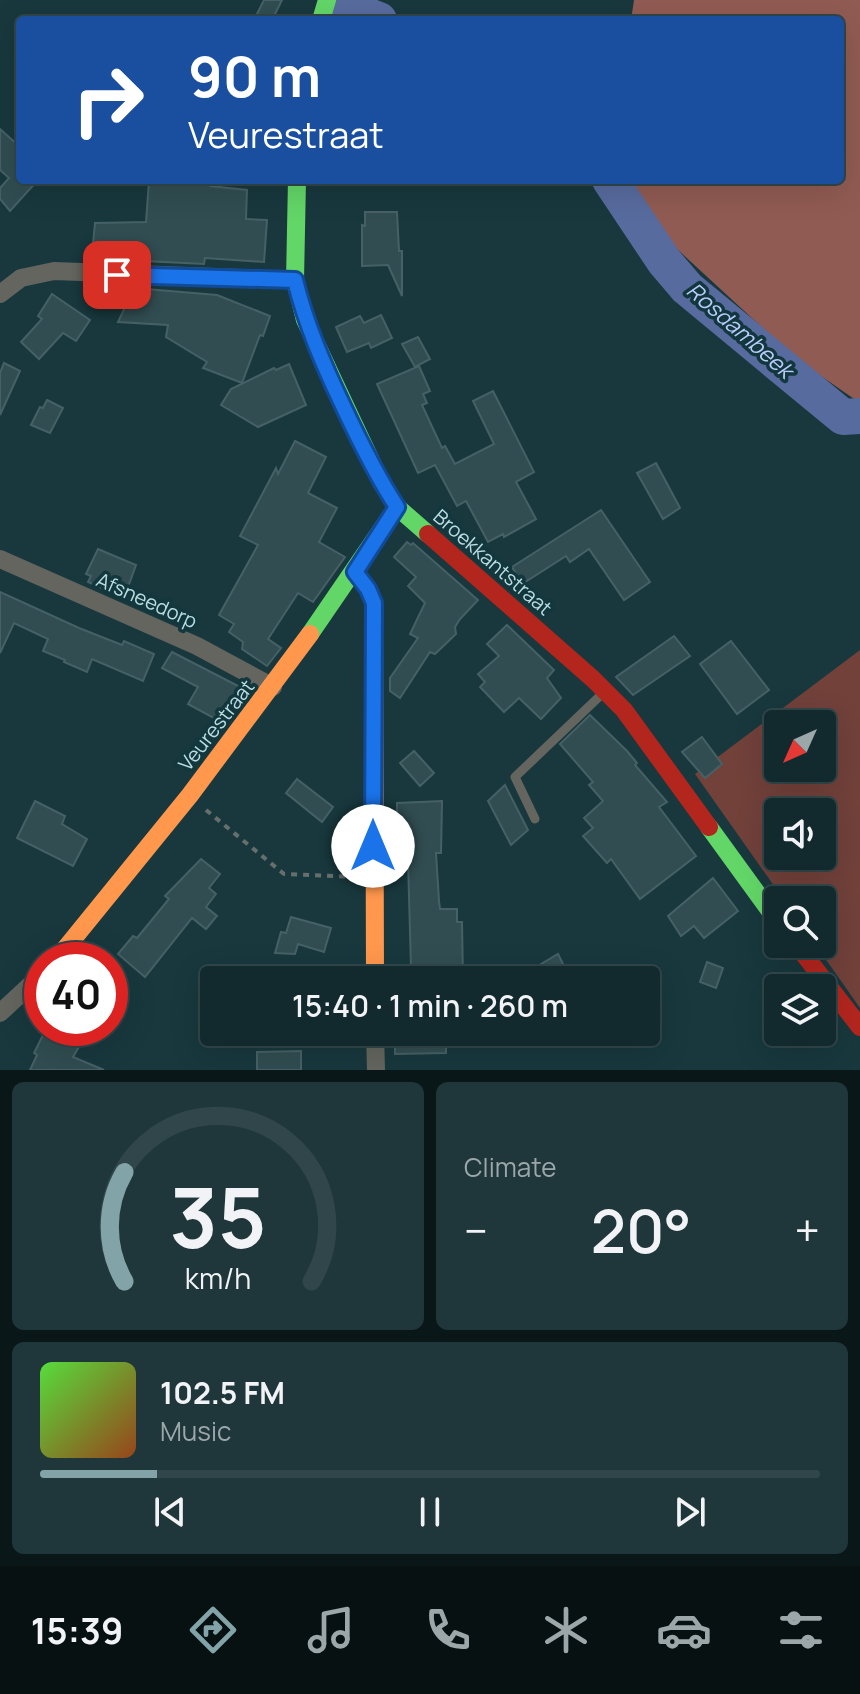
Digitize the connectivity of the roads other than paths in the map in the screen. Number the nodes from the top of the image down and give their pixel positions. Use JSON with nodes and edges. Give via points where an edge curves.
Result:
{"nodes":[{"id":1,"x":297,"y":184,"type":"edge"},
{"id":2,"x":295,"y":280,"type":"junction"},
{"id":3,"x":0,"y":294,"type":"edge"},
{"id":4,"x":397,"y":507,"type":"junction"},
{"id":5,"x":0,"y":559,"type":"edge"},
{"id":6,"x":355,"y":572,"type":"junction"},
{"id":7,"x":273,"y":687,"type":"junction"},
{"id":8,"x":604,"y":691,"type":"junction"},
{"id":9,"x":535,"y":819,"type":"dead end"},
{"id":10,"x":764,"y":903,"type":"edge"},
{"id":11,"x":70,"y":942,"type":"edge"},
{"id":12,"x":807,"y":958,"type":"edge"},
{"id":13,"x":375,"y":966,"type":"edge"},
{"id":14,"x":24,"y":991,"type":"edge"},
{"id":15,"x":0,"y":1013,"type":"edge"},
{"id":16,"x":860,"y":1027,"type":"edge"},
{"id":17,"x":375,"y":1046,"type":"edge"},
{"id":18,"x":376,"y":1070,"type":"edge"}],
"edges":[{"from":1,"to":2,"type":"street","name":"Broekkantstraat"},
{"from":2,"to":3,"type":"street","via":[[54,271],[21,278]]},
{"from":2,"to":4,"type":"street","name":"Broekkantstraat","via":[[327,371]]},
{"from":4,"to":6,"type":"street","name":"Veurestraat"},
{"from":4,"to":8,"type":"street","name":"Broekkantstraat"},
{"from":5,"to":7,"type":"street","name":"Afsneedorp","via":[[197,646]]},
{"from":6,"to":7,"type":"street","name":"Veurestraat"},
{"from":6,"to":13,"type":"street","via":[[374,603]]},
{"from":7,"to":11,"type":"street","name":"Veurestraat"},
{"from":8,"to":9,"type":"lane","via":[[515,777]]},
{"from":8,"to":10,"type":"street","name":"Broekkantstraat","via":[[643,735]]},
{"from":12,"to":16,"type":"street"},
{"from":14,"to":15,"type":"street"},
{"from":17,"to":18,"type":"street"}]}
